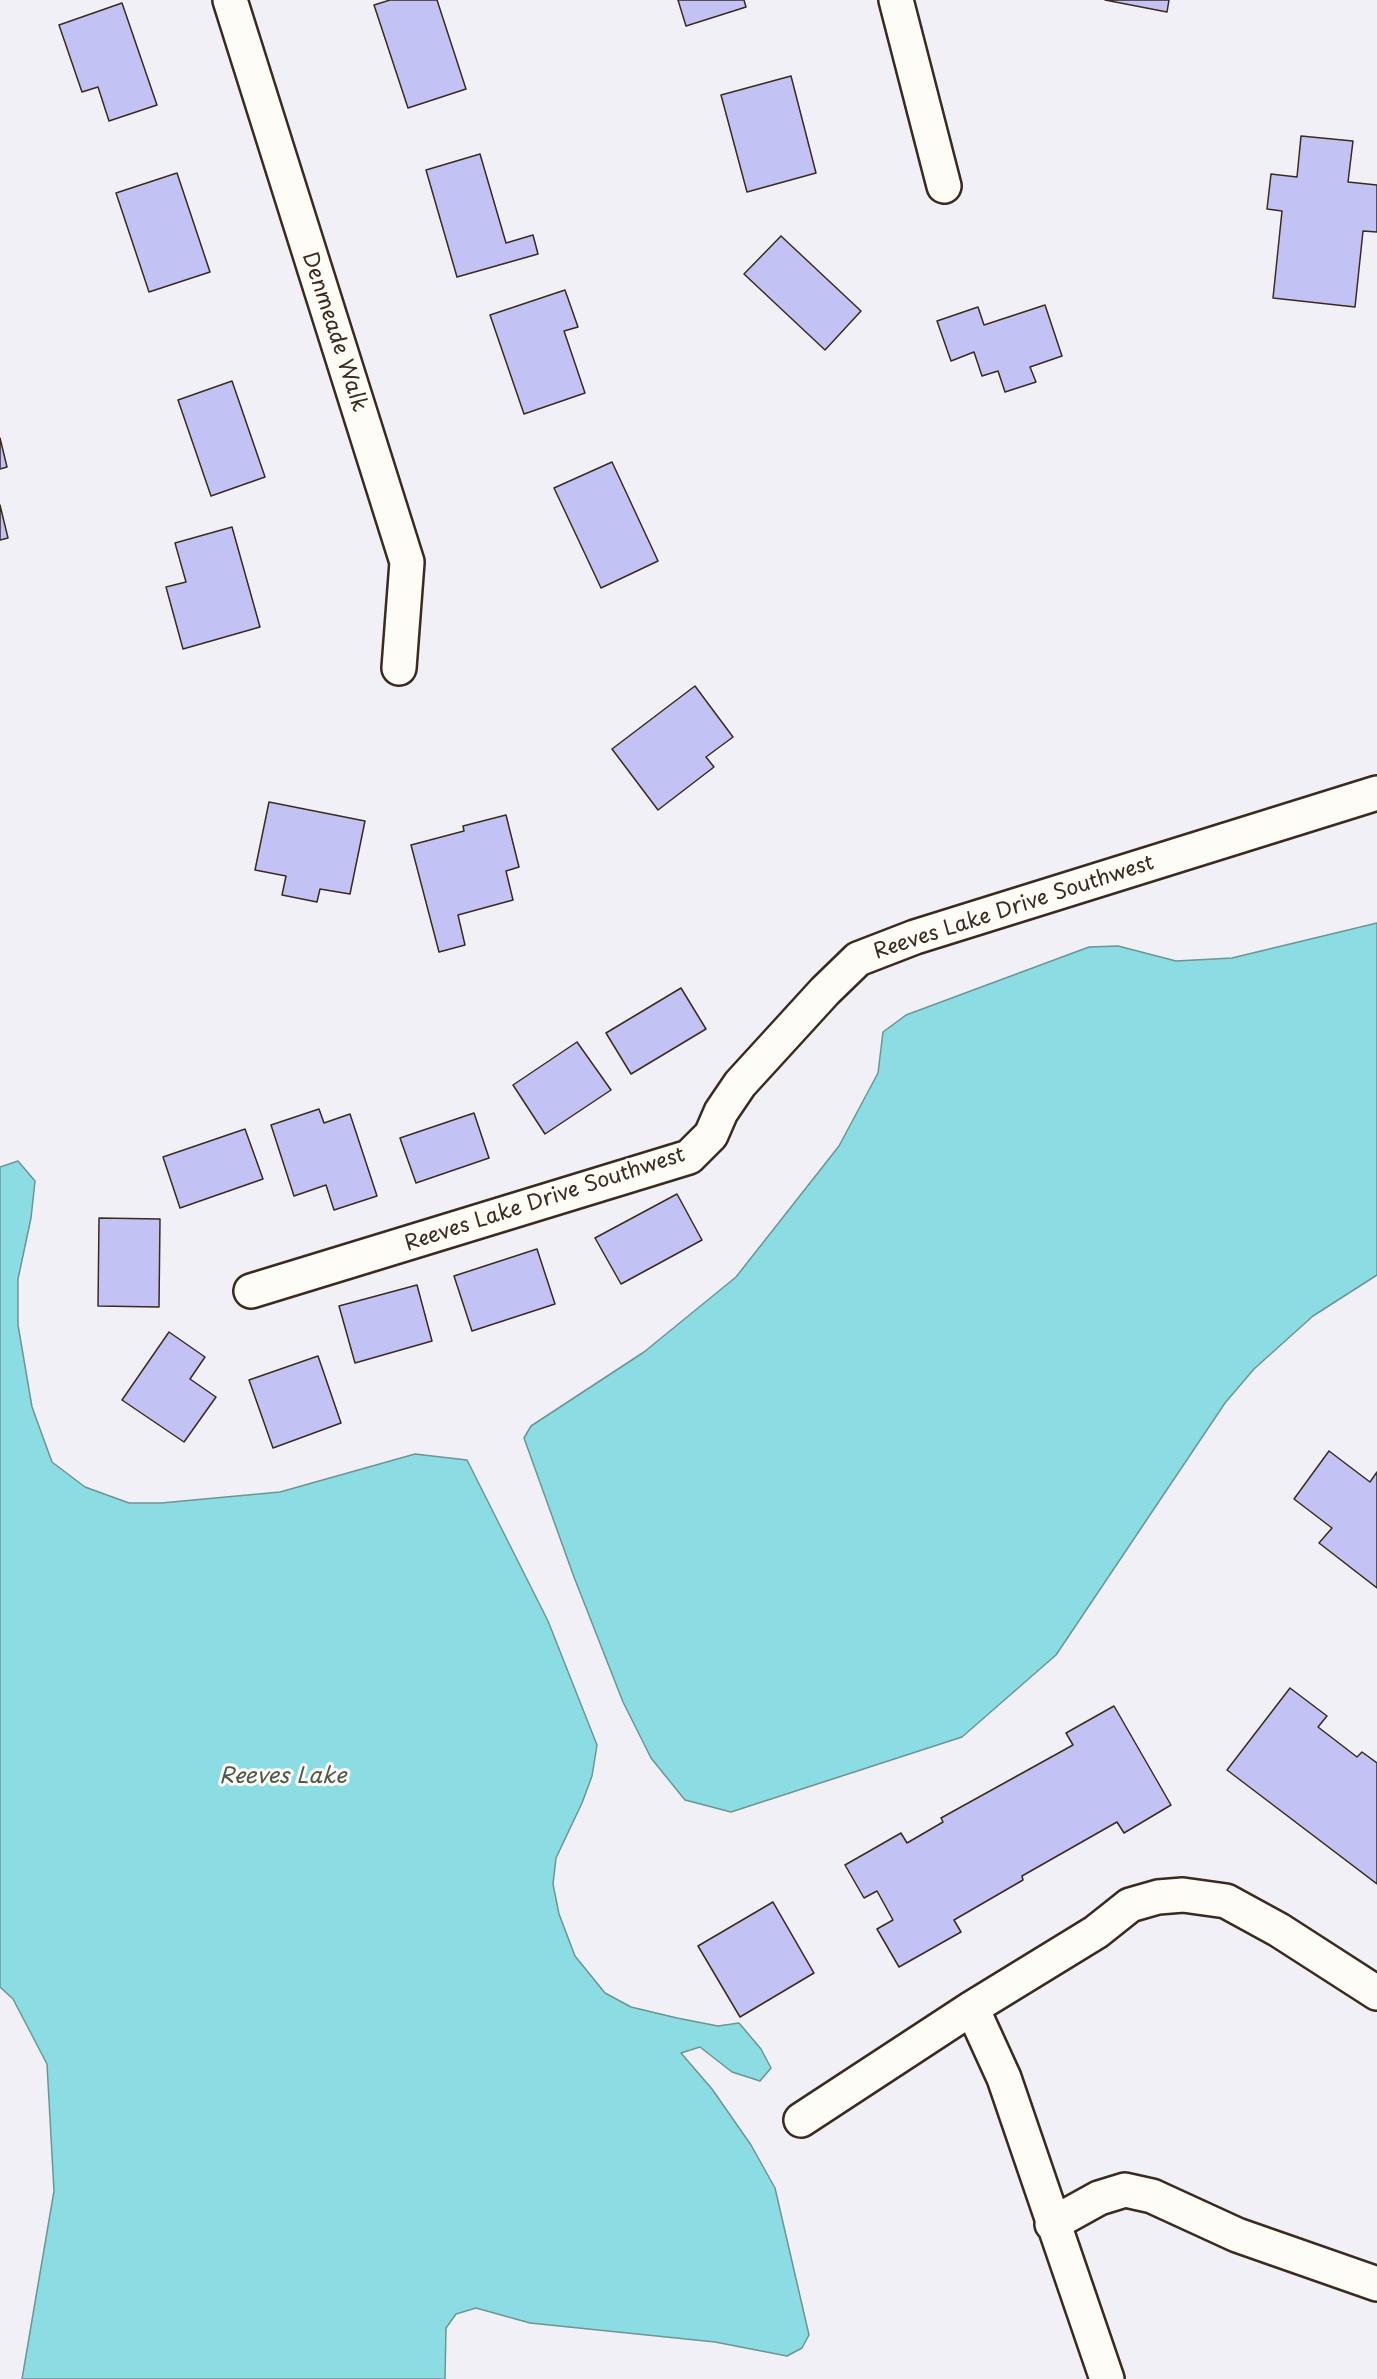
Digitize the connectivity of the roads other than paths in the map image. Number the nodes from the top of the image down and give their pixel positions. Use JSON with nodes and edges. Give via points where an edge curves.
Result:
{"nodes":[{"id":1,"x":230,"y":0,"type":"edge"},
{"id":2,"x":896,"y":0,"type":"edge"},
{"id":3,"x":944,"y":186,"type":"dead end"},
{"id":4,"x":399,"y":668,"type":"dead end"},
{"id":5,"x":1377,"y":793,"type":"edge"},
{"id":6,"x":251,"y":1292,"type":"dead end"},
{"id":7,"x":1377,"y":1993,"type":"edge"},
{"id":8,"x":972,"y":2008,"type":"junction"},
{"id":9,"x":801,"y":2120,"type":"dead end"},
{"id":10,"x":1052,"y":2224,"type":"junction"},
{"id":11,"x":1377,"y":2284,"type":"edge"},
{"id":12,"x":1107,"y":2379,"type":"edge"}],
"edges":[{"from":1,"to":4,"type":"street","name":"Denmeade Walk","via":[[407,562]]},
{"from":2,"to":3,"type":"street"},
{"from":5,"to":6,"type":"street","name":"Reeves Lake Drive Southwest","via":[[915,937],[858,959],[740,1084],[711,1134],[688,1157]]},
{"from":7,"to":8,"type":"street","via":[[1280,1930],[1226,1901],[1183,1895],[1130,1905],[1096,1932]]},
{"from":8,"to":9,"type":"street"},
{"from":8,"to":10,"type":"street","via":[[1004,2078]]},
{"from":10,"to":11,"type":"street","via":[[1099,2198],[1125,2190],[1152,2196],[1237,2235]]},
{"from":10,"to":12,"type":"street"}]}
